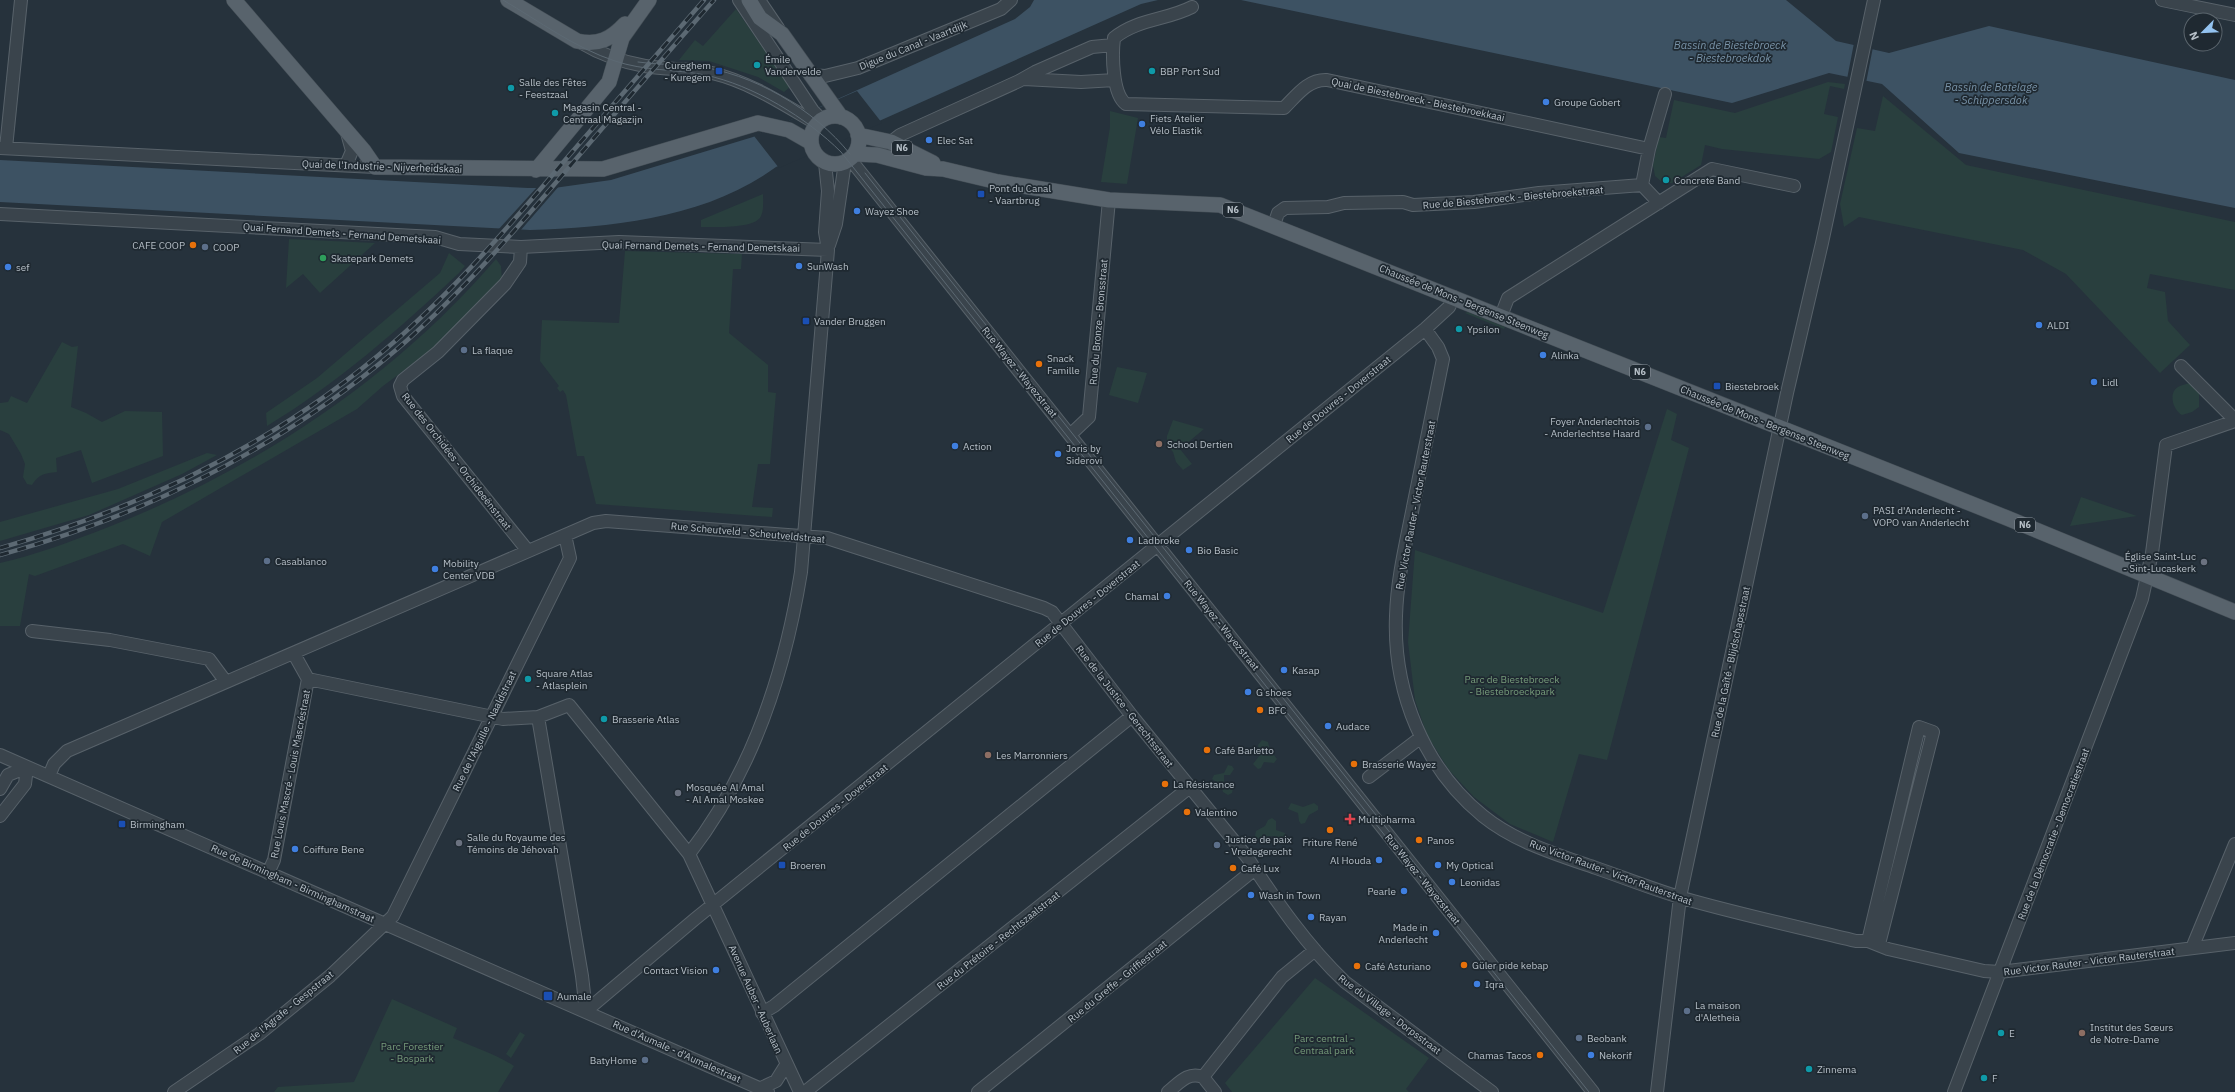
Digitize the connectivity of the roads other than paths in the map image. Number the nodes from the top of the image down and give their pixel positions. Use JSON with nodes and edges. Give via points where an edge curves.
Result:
{"nodes":[{"id":1,"x":21,"y":0,"type":"edge"},
{"id":2,"x":234,"y":0,"type":"edge"},
{"id":3,"x":508,"y":0,"type":"edge"},
{"id":4,"x":649,"y":0,"type":"edge"},
{"id":5,"x":751,"y":0,"type":"edge"},
{"id":6,"x":1011,"y":0,"type":"edge"},
{"id":7,"x":1874,"y":0,"type":"edge"},
{"id":8,"x":2162,"y":0,"type":"edge"},
{"id":9,"x":1192,"y":7,"type":"dead end"},
{"id":10,"x":638,"y":14,"type":"junction"},
{"id":11,"x":2235,"y":15,"type":"edge"},
{"id":12,"x":577,"y":41,"type":"junction"},
{"id":13,"x":1113,"y":45,"type":"junction"},
{"id":14,"x":616,"y":59,"type":"junction"},
{"id":15,"x":810,"y":75,"type":"junction"},
{"id":16,"x":1024,"y":79,"type":"junction"},
{"id":17,"x":1115,"y":80,"type":"junction"},
{"id":18,"x":1665,"y":94,"type":"dead end"},
{"id":19,"x":841,"y":116,"type":"junction"},
{"id":20,"x":813,"y":117,"type":"junction"},
{"id":21,"x":346,"y":133,"type":"junction"},
{"id":22,"x":858,"y":137,"type":"junction"},
{"id":23,"x":810,"y":142,"type":"junction"},
{"id":24,"x":891,"y":142,"type":"junction"},
{"id":25,"x":3,"y":148,"type":"edge"},
{"id":26,"x":1649,"y":149,"type":"junction"},
{"id":27,"x":850,"y":158,"type":"junction"},
{"id":28,"x":821,"y":159,"type":"junction"},
{"id":29,"x":346,"y":165,"type":"junction"},
{"id":30,"x":375,"y":167,"type":"junction"},
{"id":31,"x":943,"y":169,"type":"junction"},
{"id":32,"x":536,"y":170,"type":"junction"},
{"id":33,"x":1642,"y":185,"type":"junction"},
{"id":34,"x":1794,"y":186,"type":"dead end"},
{"id":35,"x":1109,"y":200,"type":"junction"},
{"id":36,"x":1659,"y":202,"type":"junction"},
{"id":37,"x":0,"y":214,"type":"edge"},
{"id":38,"x":1274,"y":225,"type":"junction"},
{"id":39,"x":521,"y":247,"type":"junction"},
{"id":40,"x":828,"y":250,"type":"junction"},
{"id":41,"x":1454,"y":297,"type":"junction"},
{"id":42,"x":1501,"y":316,"type":"junction"},
{"id":43,"x":1425,"y":329,"type":"junction"},
{"id":44,"x":2181,"y":366,"type":"dead end"},
{"id":45,"x":2235,"y":421,"type":"edge"},
{"id":46,"x":1779,"y":428,"type":"junction"},
{"id":47,"x":1070,"y":435,"type":"junction"},
{"id":48,"x":565,"y":535,"type":"junction"},
{"id":49,"x":804,"y":536,"type":"junction"},
{"id":50,"x":1158,"y":545,"type":"junction"},
{"id":51,"x":528,"y":552,"type":"junction"},
{"id":52,"x":2147,"y":575,"type":"junction"},
{"id":53,"x":2235,"y":612,"type":"edge"},
{"id":54,"x":1061,"y":624,"type":"junction"},
{"id":55,"x":32,"y":631,"type":"dead end"},
{"id":56,"x":294,"y":654,"type":"junction"},
{"id":57,"x":308,"y":679,"type":"junction"},
{"id":58,"x":226,"y":682,"type":"junction"},
{"id":59,"x":1132,"y":716,"type":"junction"},
{"id":60,"x":493,"y":717,"type":"junction"},
{"id":61,"x":538,"y":718,"type":"junction"},
{"id":62,"x":1420,"y":738,"type":"junction"},
{"id":63,"x":0,"y":754,"type":"edge"},
{"id":64,"x":27,"y":767,"type":"junction"},
{"id":65,"x":49,"y":776,"type":"junction"},
{"id":66,"x":1369,"y":777,"type":"dead end"},
{"id":67,"x":1190,"y":787,"type":"junction"},
{"id":68,"x":0,"y":789,"type":"edge"},
{"id":69,"x":0,"y":816,"type":"edge"},
{"id":70,"x":2235,"y":844,"type":"edge"},
{"id":71,"x":689,"y":854,"type":"junction"},
{"id":72,"x":1255,"y":869,"type":"junction"},
{"id":73,"x":268,"y":873,"type":"junction"},
{"id":74,"x":1680,"y":897,"type":"junction"},
{"id":75,"x":714,"y":904,"type":"junction"},
{"id":76,"x":385,"y":923,"type":"junction"},
{"id":77,"x":1873,"y":942,"type":"junction"},
{"id":78,"x":2235,"y":943,"type":"edge"},
{"id":79,"x":2192,"y":948,"type":"junction"},
{"id":80,"x":1315,"y":950,"type":"junction"},
{"id":81,"x":2000,"y":972,"type":"junction"},
{"id":82,"x":586,"y":1011,"type":"junction"},
{"id":83,"x":762,"y":1013,"type":"junction"},
{"id":84,"x":786,"y":1065,"type":"junction"},
{"id":85,"x":1203,"y":1077,"type":"junction"},
{"id":86,"x":765,"y":1090,"type":"edge"},
{"id":87,"x":174,"y":1092,"type":"edge"},
{"id":88,"x":800,"y":1092,"type":"edge"},
{"id":89,"x":805,"y":1092,"type":"edge"},
{"id":90,"x":978,"y":1092,"type":"edge"},
{"id":91,"x":1168,"y":1092,"type":"edge"},
{"id":92,"x":1215,"y":1092,"type":"edge"},
{"id":93,"x":1492,"y":1092,"type":"edge"},
{"id":94,"x":1593,"y":1092,"type":"edge"},
{"id":95,"x":1657,"y":1092,"type":"edge"},
{"id":96,"x":1954,"y":1092,"type":"edge"}],
"edges":[{"from":1,"to":25,"type":"street"},
{"from":2,"to":21,"type":"main road"},
{"from":3,"to":12,"type":"main road"},
{"from":4,"to":10,"type":"main road"},
{"from":5,"to":15,"type":"main road","via":[[760,18],[782,34]]},
{"from":5,"to":20,"type":"street"},
{"from":6,"to":15,"type":"street","name":"Digue du Canal - Vaartdijk","via":[[1001,9],[858,68],[825,76]]},
{"from":7,"to":46,"type":"street","name":"Rue de la Gaîté - Blijdschapsstraat"},
{"from":8,"to":11,"type":"street"},
{"from":9,"to":13,"type":"street","via":[[1123,30],[1114,38]]},
{"from":10,"to":12,"type":"main road","via":[[630,18],[608,39],[596,42]]},
{"from":10,"to":14,"type":"main road","via":[[622,38]]},
{"from":12,"to":14,"type":"street"},
{"from":13,"to":16,"type":"street","via":[[1092,48]]},
{"from":13,"to":17,"type":"street","name":"Quai de Biestebroeck - Biestebroekkaai"},
{"from":14,"to":20,"type":"street","via":[[647,66],[713,73],[751,87]]},
{"from":14,"to":32,"type":"main road","via":[[609,82]]},
{"from":15,"to":19,"type":"main road"},
{"from":16,"to":17,"type":"street","via":[[1081,82]]},
{"from":16,"to":24,"type":"street","via":[[900,135]]},
{"from":17,"to":26,"type":"street","name":"Quai de Biestebroeck - Biestebroekkaai","via":[[1121,100],[1126,104],[1284,108],[1306,86],[1316,80],[1327,80]]},
{"from":18,"to":26,"type":"street"},
{"from":19,"to":20,"type":"main road"},
{"from":19,"to":22,"type":"main road","via":[[852,123]]},
{"from":20,"to":23,"type":"main road"},
{"from":21,"to":29,"type":"street","via":[[352,151]]},
{"from":21,"to":30,"type":"main road","via":[[364,151]]},
{"from":22,"to":24,"type":"main road","name":"Chaussée de Mons - Bergense Steenweg","number":"N6"},
{"from":22,"to":27,"type":"main road"},
{"from":23,"to":28,"type":"main road"},
{"from":23,"to":32,"type":"main road","name":"Quai de l'Industrie - Nijverheidskaai","via":[[789,130],[758,123],[603,169]]},
{"from":24,"to":31,"type":"main road","name":"Chaussée de Mons - Bergense Steenweg","number":"N6"},
{"from":25,"to":29,"type":"street","name":"Quai de l'Industrie - Nijverheidskaai"},
{"from":26,"to":33,"type":"street"},
{"from":27,"to":28,"type":"main road","number":"N6","via":[[838,164]]},
{"from":27,"to":31,"type":"main road","name":"Chaussée de Mons - Bergense Steenweg","number":"N6","via":[[878,155],[926,168]]},
{"from":27,"to":40,"type":"street"},
{"from":27,"to":47,"type":"street","name":"Rue Wayez - Wayezstraat"},
{"from":28,"to":40,"type":"street","via":[[828,191],[825,232]]},
{"from":29,"to":30,"type":"street","name":"Quai de l'Industrie - Nijverheidskaai"},
{"from":30,"to":32,"type":"main road","name":"Quai de l'Industrie - Nijverheidskaai"},
{"from":31,"to":35,"type":"main road","name":"Chaussée de Mons - Bergense Steenweg","number":"N6","via":[[998,182]]},
{"from":33,"to":36,"type":"street"},
{"from":33,"to":38,"type":"street","name":"Rue de Biestebroeck - Biestebroekstraat","via":[[1540,193],[1474,202],[1413,205],[1403,202],[1344,203],[1328,207],[1284,208],[1278,213]]},
{"from":34,"to":36,"type":"street","via":[[1712,169]]},
{"from":35,"to":38,"type":"main road","name":"Chaussée de Mons - Bergense Steenweg","number":"N6","via":[[1220,205]]},
{"from":35,"to":47,"type":"street","name":"Rue du Bronze - Bronsstraat","via":[[1089,417],[1084,425]]},
{"from":36,"to":42,"type":"street","via":[[1508,298]]},
{"from":37,"to":39,"type":"street","name":"Quai Fernand Demets - Fernand Demetskaai","via":[[435,237],[459,244]]},
{"from":38,"to":41,"type":"main road","name":"Chaussée de Mons - Bergense Steenweg","number":"N6"},
{"from":39,"to":40,"type":"street","name":"Quai Fernand Demets - Fernand Demetskaai","via":[[620,242]]},
{"from":39,"to":51,"type":"street","name":"Rue des Orchidées - Orchideeënstraat","via":[[520,262],[505,284],[438,352],[403,380],[400,386],[403,396]]},
{"from":40,"to":49,"type":"street"},
{"from":41,"to":42,"type":"main road","name":"Chaussée de Mons - Bergense Steenweg","number":"N6"},
{"from":41,"to":43,"type":"street","name":"Rue de Douvres - Doverstraat","via":[[1449,307]]},
{"from":42,"to":46,"type":"main road","name":"Chaussée de Mons - Bergense Steenweg","number":"N6"},
{"from":43,"to":50,"type":"street","name":"Rue de Douvres - Doverstraat"},
{"from":43,"to":62,"type":"street","name":"Rue Victor Rauter - Victor Rauterstraat","via":[[1443,359],[1400,574],[1396,617],[1400,672]]},
{"from":44,"to":45,"type":"street"},
{"from":45,"to":52,"type":"street","name":"Rue de la Démocratie - Democratiestraat","via":[[2166,445]]},
{"from":46,"to":52,"type":"main road","name":"Chaussée de Mons - Bergense Steenweg","number":"N6"},
{"from":46,"to":74,"type":"street","name":"Rue de la Gaîté - Blijdschapsstraat"},
{"from":47,"to":50,"type":"street","name":"Rue Wayez - Wayezstraat"},
{"from":48,"to":49,"type":"street","name":"Rue Scheutveld - Scheutveldstraat","via":[[592,523],[606,521]]},
{"from":48,"to":51,"type":"street","name":"Rue Scheutveld - Scheutveldstraat"},
{"from":48,"to":60,"type":"street","name":"Rue de l'Aiguille - Naaldstraat","via":[[570,558]]},
{"from":49,"to":54,"type":"street","name":"Rue Scheutveld - Scheutveldstraat","via":[[842,542],[1044,608],[1052,612]]},
{"from":49,"to":71,"type":"street","via":[[794,618],[768,708],[731,788]]},
{"from":50,"to":54,"type":"street","name":"Rue de Douvres - Doverstraat"},
{"from":50,"to":94,"type":"street","name":"Rue Wayez - Wayezstraat"},
{"from":51,"to":56,"type":"street","name":"Rue Scheutveld - Scheutveldstraat"},
{"from":52,"to":53,"type":"main road","name":"Chaussée de Mons - Bergense Steenweg","number":"N6"},
{"from":52,"to":81,"type":"street","name":"Rue de la Démocratie - Democratiestraat","via":[[2142,599]]},
{"from":54,"to":59,"type":"street","name":"Rue de la Justice - Gerechtsstraat"},
{"from":54,"to":75,"type":"street","name":"Rue de Douvres - Doverstraat"},
{"from":55,"to":58,"type":"street","via":[[110,640],[209,659]]},
{"from":56,"to":57,"type":"street","name":"Rue Louis Mascré - Louis Mascréstraat"},
{"from":56,"to":58,"type":"street","name":"Rue Scheutveld - Scheutveldstraat"},
{"from":57,"to":60,"type":"street"},
{"from":57,"to":73,"type":"street","name":"Rue Louis Mascré - Louis Mascréstraat","via":[[274,860]]},
{"from":58,"to":65,"type":"street","name":"Rue Scheutveld - Scheutveldstraat","via":[[67,752],[54,764]]},
{"from":59,"to":67,"type":"street","name":"Rue de la Justice - Gerechtsstraat"},
{"from":59,"to":83,"type":"street","via":[[774,1006]]},
{"from":60,"to":61,"type":"street","via":[[515,720]]},
{"from":60,"to":76,"type":"street","name":"Rue de l'Aiguille - Naaldstraat","via":[[393,916]]},
{"from":61,"to":71,"type":"street","name":"Avenue Auber - Auberlaan","via":[[569,705]]},
{"from":61,"to":82,"type":"street"},
{"from":62,"to":66,"type":"street"},
{"from":62,"to":74,"type":"street","name":"Rue Victor Rauter - Victor Rauterstraat","via":[[1439,768],[1461,795],[1496,825],[1547,851]]},
{"from":63,"to":64,"type":"street","name":"Rue de Birmingham - Birminghamstraat"},
{"from":64,"to":65,"type":"street","name":"Rue de Birmingham - Birminghamstraat"},
{"from":64,"to":68,"type":"street","via":[[8,776]]},
{"from":64,"to":69,"type":"street","via":[[24,784]]},
{"from":65,"to":73,"type":"street","name":"Rue de Birmingham - Birminghamstraat"},
{"from":67,"to":72,"type":"street","name":"Rue de la Justice - Gerechtsstraat"},
{"from":67,"to":89,"type":"street","name":"Rue du Prétoire - Rechtszaalstraat"},
{"from":70,"to":79,"type":"street"},
{"from":71,"to":75,"type":"street","name":"Avenue Auber - Auberlaan"},
{"from":72,"to":80,"type":"street","name":"Rue du Village - Dorpsstraat"},
{"from":72,"to":90,"type":"street","name":"Rue du Greffe - Griffiestraat"},
{"from":73,"to":76,"type":"street","name":"Rue de Birmingham - Birminghamstraat"},
{"from":74,"to":77,"type":"street","name":"Rue Victor Rauter - Victor Rauterstraat","via":[[1856,941]]},
{"from":74,"to":95,"type":"street","name":"Rue de la Gaîté - Blijdschapsstraat"},
{"from":75,"to":82,"type":"street","name":"Rue de Douvres - Doverstraat"},
{"from":75,"to":83,"type":"street","name":"Avenue Auber - Auberlaan"},
{"from":76,"to":82,"type":"street","name":"Rue de Birmingham - Birminghamstraat"},
{"from":76,"to":87,"type":"street","name":"Rue de l'Agrafe - Gespstraat","via":[[330,976],[259,1034]]},
{"from":77,"to":77,"type":"street","via":[[1933,732],[1919,728]]},
{"from":77,"to":81,"type":"street","name":"Rue Victor Rauter - Victor Rauterstraat","via":[[1888,949],[1984,971]]},
{"from":78,"to":79,"type":"street","name":"Rue Victor Rauter - Victor Rauterstraat"},
{"from":79,"to":81,"type":"street","name":"Rue Victor Rauter - Victor Rauterstraat"},
{"from":80,"to":85,"type":"street","via":[[1282,977]]},
{"from":80,"to":93,"type":"street","name":"Rue du Village - Dorpsstraat","via":[[1344,982]]},
{"from":81,"to":96,"type":"street","name":"Rue de la Démocratie - Democratiestraat"},
{"from":82,"to":86,"type":"street","name":"Rue d'Aumale - d'Aumalestraat"},
{"from":83,"to":84,"type":"street","name":"Avenue Auber - Auberlaan"},
{"from":84,"to":86,"type":"street","via":[[776,1081]]},
{"from":84,"to":88,"type":"street","name":"Avenue Auber - Auberlaan"},
{"from":85,"to":91,"type":"street","via":[[1197,1074],[1188,1075]]},
{"from":85,"to":92,"type":"street"}]}
